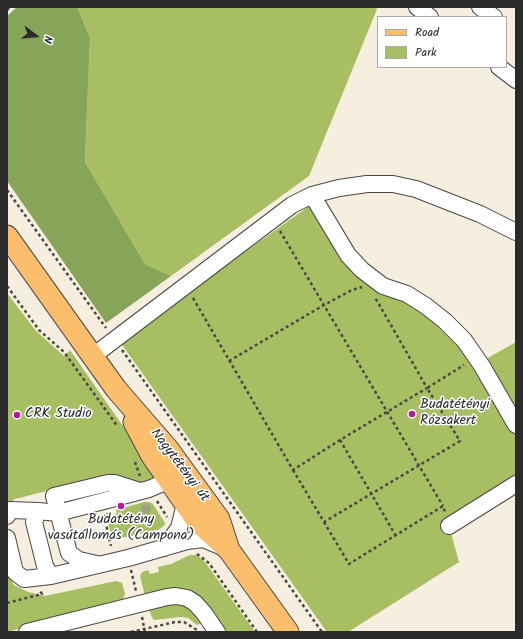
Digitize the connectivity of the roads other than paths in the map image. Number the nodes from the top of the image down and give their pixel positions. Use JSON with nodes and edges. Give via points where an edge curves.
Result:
{"nodes":[{"id":1,"x":417,"y":7,"type":"edge"},
{"id":2,"x":481,"y":7,"type":"edge"},
{"id":3,"x":429,"y":16,"type":"edge"},
{"id":4,"x":493,"y":16,"type":"edge"},
{"id":5,"x":500,"y":68,"type":"edge"},
{"id":6,"x":516,"y":80,"type":"edge"},
{"id":7,"x":312,"y":196,"type":"junction"},
{"id":8,"x":516,"y":232,"type":"edge"},
{"id":9,"x":7,"y":236,"type":"edge"},
{"id":10,"x":93,"y":356,"type":"junction"},
{"id":11,"x":116,"y":389,"type":"junction"},
{"id":12,"x":516,"y":425,"type":"edge"},
{"id":13,"x":168,"y":449,"type":"junction"},
{"id":14,"x":168,"y":480,"type":"junction"},
{"id":15,"x":516,"y":484,"type":"edge"},
{"id":16,"x":185,"y":504,"type":"junction"},
{"id":17,"x":38,"y":511,"type":"junction"},
{"id":18,"x":58,"y":513,"type":"junction"},
{"id":19,"x":7,"y":516,"type":"edge"},
{"id":20,"x":449,"y":526,"type":"road end"},
{"id":21,"x":7,"y":538,"type":"edge"},
{"id":22,"x":164,"y":548,"type":"junction"},
{"id":23,"x":229,"y":550,"type":"junction"},
{"id":24,"x":99,"y":564,"type":"junction"},
{"id":25,"x":51,"y":576,"type":"junction"},
{"id":26,"x":27,"y":632,"type":"edge"},
{"id":27,"x":217,"y":632,"type":"edge"},
{"id":28,"x":288,"y":632,"type":"edge"}],
"edges":[{"from":1,"to":3,"type":"street"},
{"from":2,"to":4,"type":"street"},
{"from":5,"to":6,"type":"street"},
{"from":7,"to":8,"type":"street","via":[[339,188],[393,184],[442,198]]},
{"from":7,"to":10,"type":"street","via":[[273,218]]},
{"from":7,"to":12,"type":"street","via":[[348,255],[362,270],[378,283],[407,294],[426,306],[464,340],[477,357]]},
{"from":9,"to":10,"type":"main road","name":"Nagytétényi út"},
{"from":10,"to":11,"type":"main road","name":"Nagytétényi út"},
{"from":11,"to":13,"type":"main road","name":"Nagytétényi út"},
{"from":11,"to":14,"type":"main road","name":"Nagytétényi út"},
{"from":13,"to":14,"type":"street","via":[[171,472]]},
{"from":13,"to":23,"type":"main road","name":"Nagytétényi út","via":[[219,520]]},
{"from":14,"to":16,"type":"main road","name":"Nagytétényi út"},
{"from":14,"to":18,"type":"street","via":[[148,492]]},
{"from":15,"to":20,"type":"street"},
{"from":16,"to":22,"type":"street","via":[[179,528]]},
{"from":16,"to":23,"type":"main road","name":"Nagytétényi út","via":[[198,522]]},
{"from":17,"to":18,"type":"street"},
{"from":17,"to":19,"type":"street","via":[[10,510]]},
{"from":17,"to":25,"type":"street","via":[[34,522],[45,566]]},
{"from":18,"to":24,"type":"street","via":[[69,554],[79,560]]},
{"from":21,"to":25,"type":"street","via":[[15,572],[24,580]]},
{"from":22,"to":23,"type":"street","via":[[203,539]]},
{"from":22,"to":24,"type":"street"},
{"from":23,"to":28,"type":"main road","name":"Nagytétényi út"},
{"from":24,"to":25,"type":"street"},
{"from":26,"to":27,"type":"street","via":[[176,596],[195,603]]}]}
